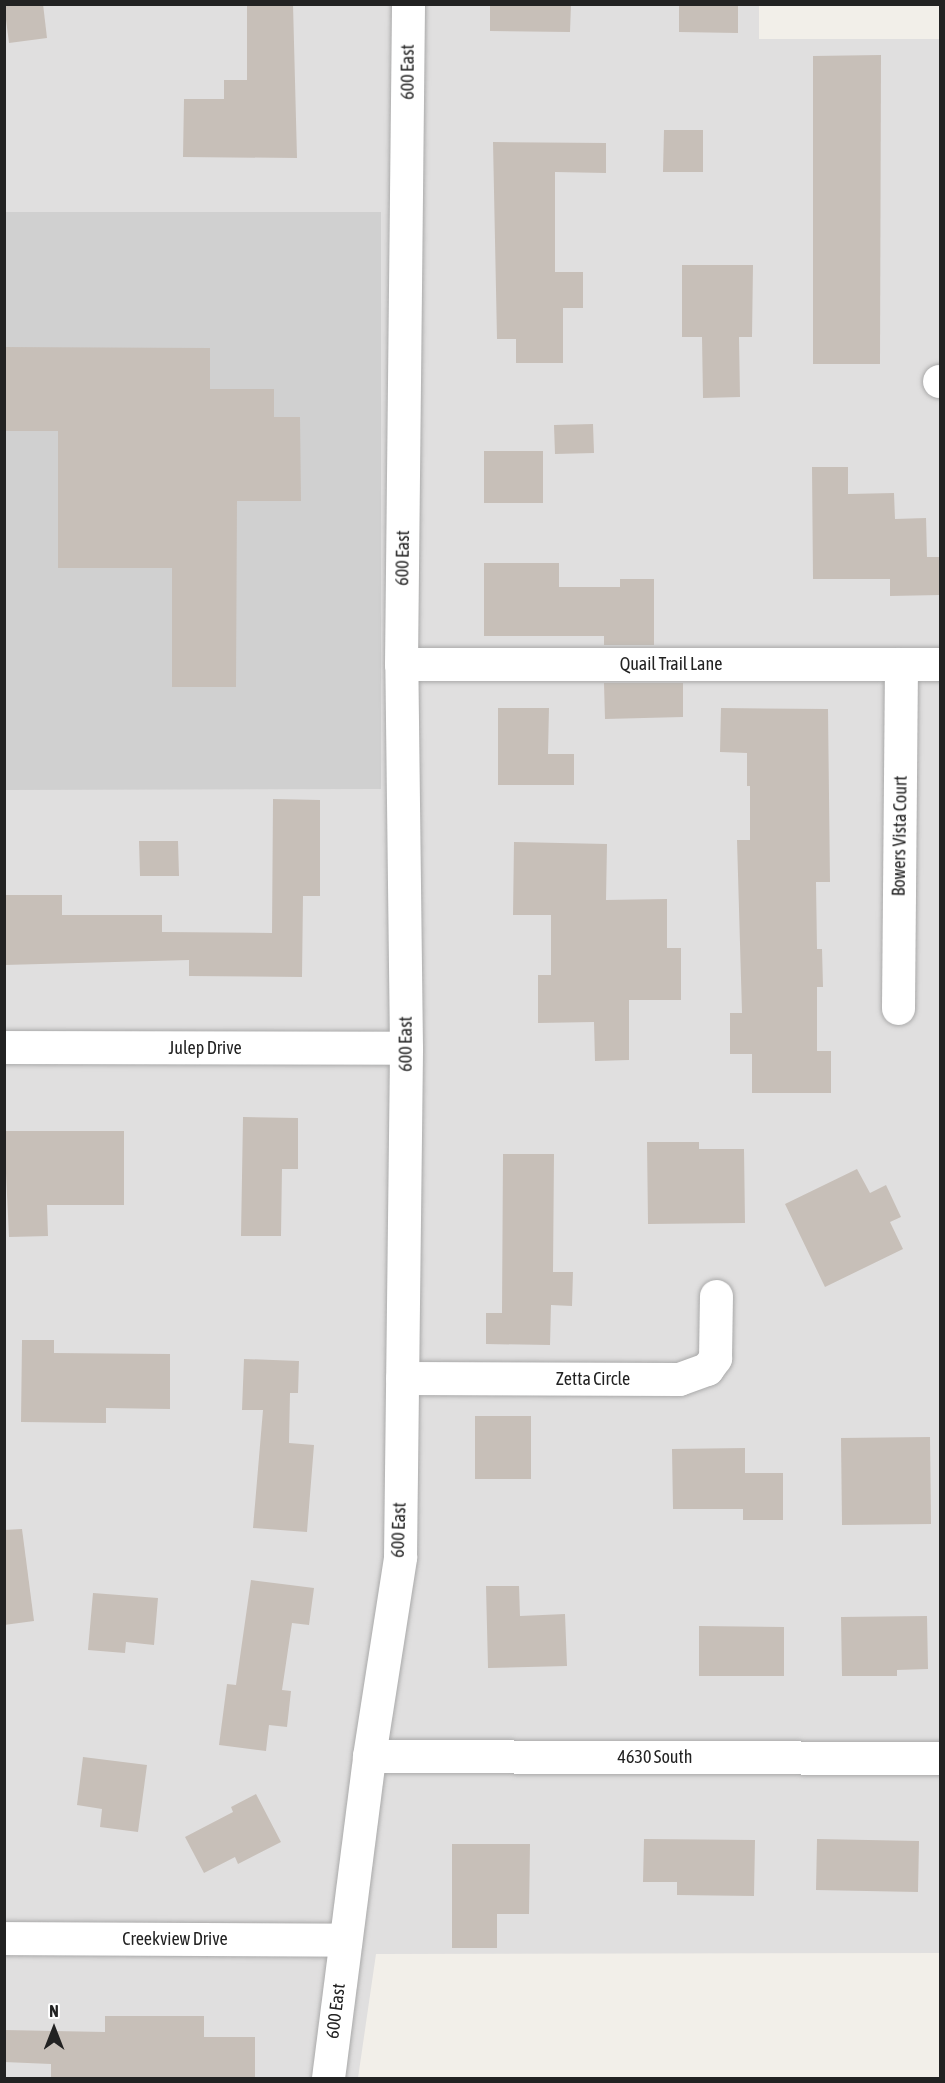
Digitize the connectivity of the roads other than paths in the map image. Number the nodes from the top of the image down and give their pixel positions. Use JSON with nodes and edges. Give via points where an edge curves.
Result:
{"nodes":[{"id":1,"x":408,"y":4,"type":"edge"},
{"id":2,"x":401,"y":664,"type":"junction"},
{"id":3,"x":901,"y":664,"type":"junction"},
{"id":4,"x":940,"y":664,"type":"edge"},
{"id":5,"x":898,"y":1008,"type":"dead end"},
{"id":6,"x":4,"y":1047,"type":"edge"},
{"id":7,"x":406,"y":1048,"type":"junction"},
{"id":8,"x":716,"y":1296,"type":"dead end"},
{"id":9,"x":402,"y":1378,"type":"junction"},
{"id":10,"x":369,"y":1756,"type":"junction"},
{"id":11,"x":940,"y":1758,"type":"edge"},
{"id":12,"x":4,"y":1938,"type":"edge"},
{"id":13,"x":345,"y":1940,"type":"junction"},
{"id":14,"x":328,"y":2079,"type":"edge"}],
"edges":[{"from":1,"to":2,"type":"street","name":"600 East"},
{"from":2,"to":3,"type":"street","name":"Quail Trail Lane"},
{"from":2,"to":7,"type":"street","name":"600 East"},
{"from":3,"to":4,"type":"street","name":"Quail Trail Lane"},
{"from":3,"to":5,"type":"street","name":"Bowers Vista Court"},
{"from":6,"to":7,"type":"street","name":"Julep Drive"},
{"from":7,"to":9,"type":"street","name":"600 East"},
{"from":8,"to":9,"type":"street","name":"Zetta Circle","via":[[715,1358],[707,1369],[680,1379]]},
{"from":9,"to":10,"type":"street","name":"600 East","via":[[400,1557]]},
{"from":10,"to":11,"type":"street","name":"4630 South"},
{"from":10,"to":13,"type":"street","name":"600 East"},
{"from":12,"to":13,"type":"street","name":"Creekview Drive"},
{"from":13,"to":14,"type":"street","name":"600 East"}]}
